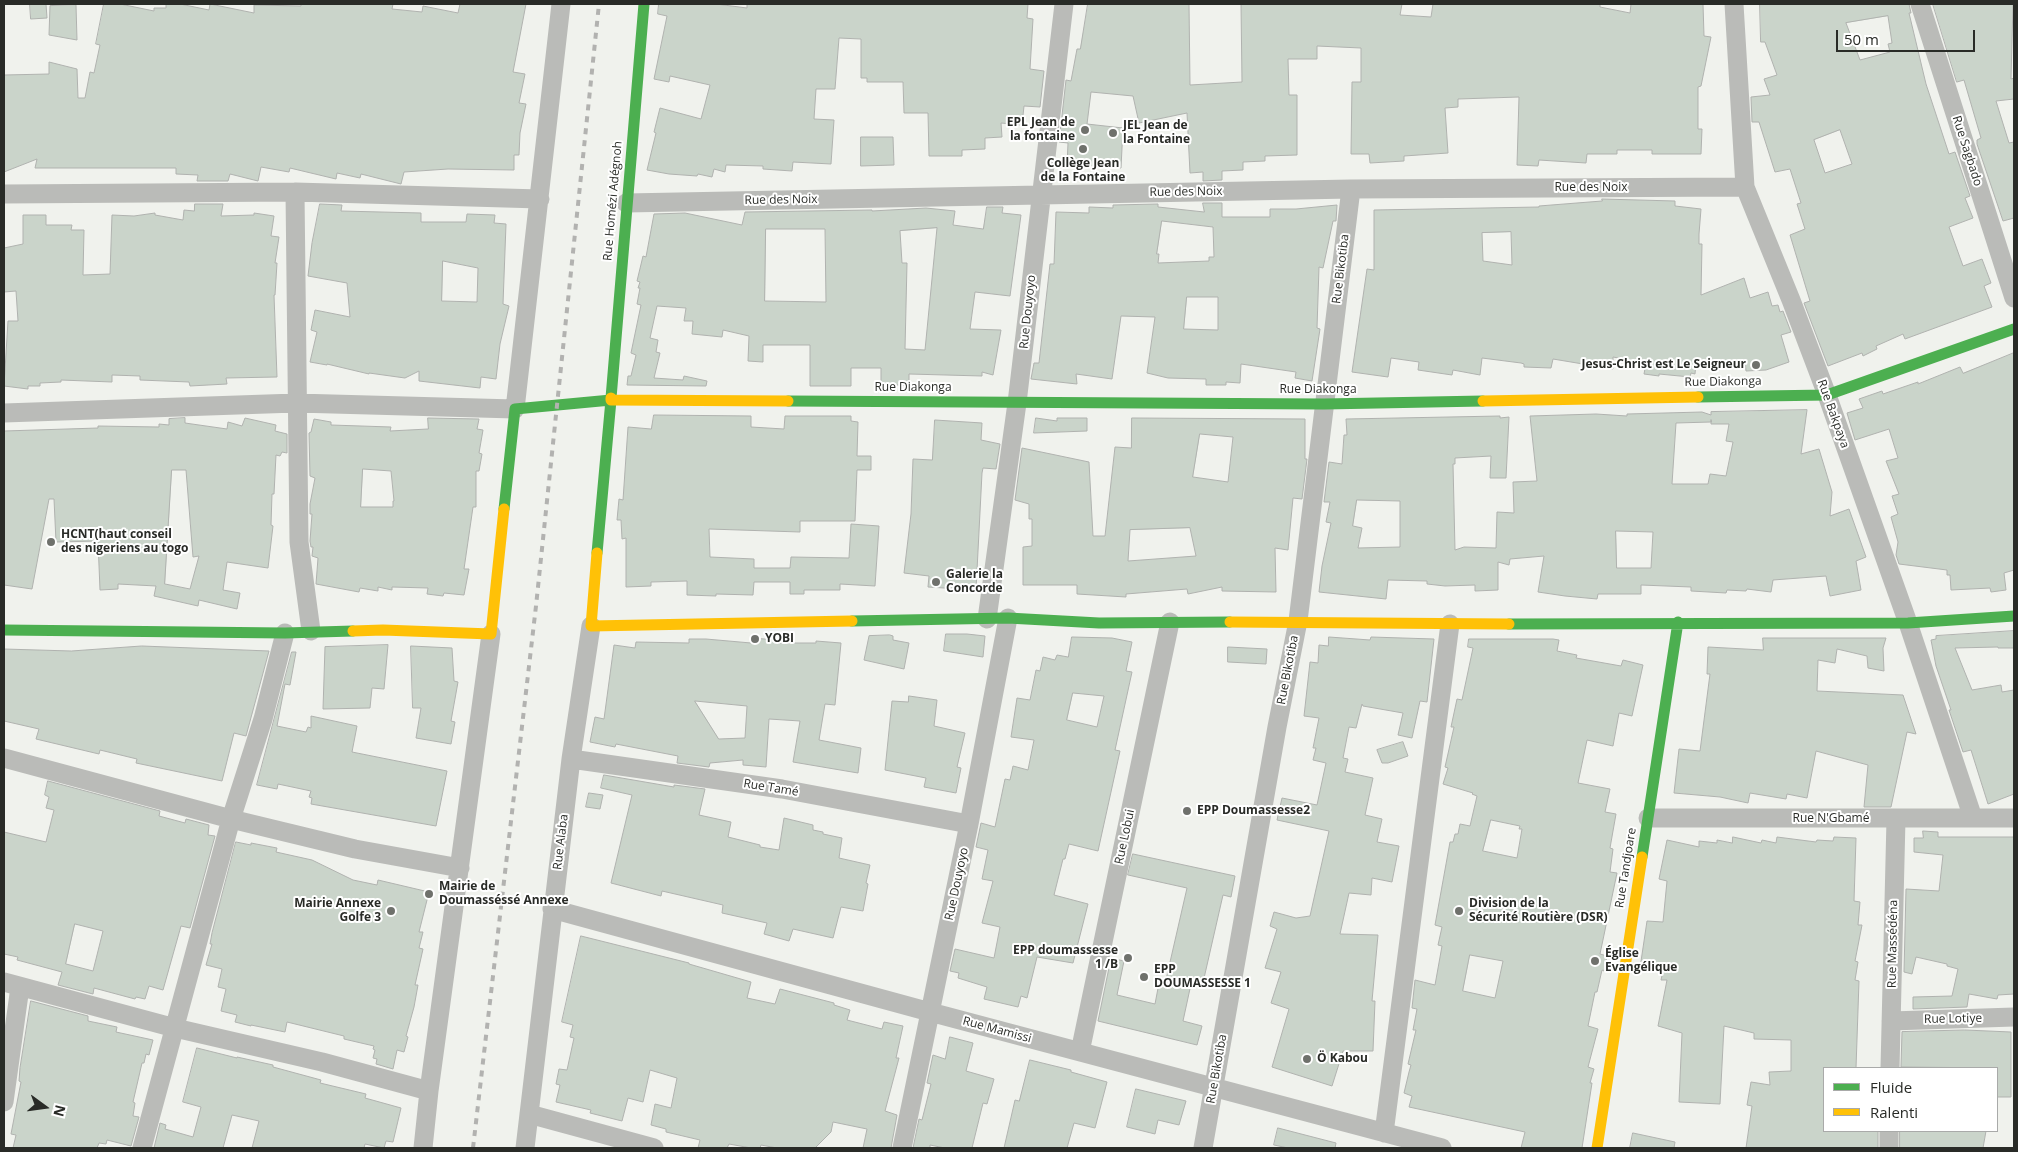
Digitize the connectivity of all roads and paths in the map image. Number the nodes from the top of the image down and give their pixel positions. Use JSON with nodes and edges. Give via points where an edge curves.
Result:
{"nodes":[{"id":1,"x":561,"y":4,"type":"edge"},
{"id":2,"x":644,"y":4,"type":"edge"},
{"id":3,"x":1064,"y":4,"type":"edge"},
{"id":4,"x":1734,"y":4,"type":"edge"},
{"id":5,"x":1920,"y":4,"type":"edge"},
{"id":6,"x":1745,"y":187,"type":"junction"},
{"id":7,"x":1351,"y":189,"type":"junction"},
{"id":8,"x":295,"y":192,"type":"junction"},
{"id":9,"x":4,"y":194,"type":"edge"},
{"id":10,"x":1040,"y":194,"type":"junction"},
{"id":11,"x":540,"y":199,"type":"junction"},
{"id":12,"x":626,"y":203,"type":"junction"},
{"id":13,"x":2014,"y":298,"type":"edge"},
{"id":14,"x":2014,"y":328,"type":"edge"},
{"id":15,"x":1827,"y":394,"type":"junction"},
{"id":16,"x":610,"y":400,"type":"junction"},
{"id":17,"x":296,"y":403,"type":"junction"},
{"id":18,"x":1018,"y":403,"type":"junction"},
{"id":19,"x":1324,"y":404,"type":"junction"},
{"id":20,"x":515,"y":409,"type":"junction"},
{"id":21,"x":4,"y":413,"type":"edge"},
{"id":22,"x":2014,"y":616,"type":"edge"},
{"id":23,"x":1008,"y":618,"type":"junction"},
{"id":24,"x":987,"y":619,"type":"junction"},
{"id":25,"x":1298,"y":621,"type":"junction"},
{"id":26,"x":1170,"y":622,"type":"junction"},
{"id":27,"x":1678,"y":622,"type":"junction"},
{"id":28,"x":1908,"y":623,"type":"junction"},
{"id":29,"x":1450,"y":624,"type":"junction"},
{"id":30,"x":591,"y":626,"type":"junction"},
{"id":31,"x":4,"y":630,"type":"edge"},
{"id":32,"x":310,"y":631,"type":"junction"},
{"id":33,"x":285,"y":633,"type":"junction"},
{"id":34,"x":491,"y":634,"type":"junction"},
{"id":35,"x":4,"y":758,"type":"edge"},
{"id":36,"x":571,"y":759,"type":"junction"},
{"id":37,"x":1648,"y":818,"type":"junction"},
{"id":38,"x":1973,"y":818,"type":"junction"},
{"id":39,"x":2014,"y":818,"type":"edge"},
{"id":40,"x":231,"y":819,"type":"junction"},
{"id":41,"x":1896,"y":819,"type":"junction"},
{"id":42,"x":969,"y":824,"type":"junction"},
{"id":43,"x":460,"y":868,"type":"junction"},
{"id":44,"x":552,"y":909,"type":"junction"},
{"id":45,"x":12,"y":985,"type":"edge"},
{"id":46,"x":930,"y":1012,"type":"junction"},
{"id":47,"x":2014,"y":1018,"type":"edge"},
{"id":48,"x":1891,"y":1020,"type":"junction"},
{"id":49,"x":175,"y":1028,"type":"junction"},
{"id":50,"x":1080,"y":1052,"type":"junction"},
{"id":51,"x":1890,"y":1067,"type":"edge"},
{"id":52,"x":1214,"y":1088,"type":"junction"},
{"id":53,"x":429,"y":1091,"type":"junction"},
{"id":54,"x":4,"y":1102,"type":"edge"},
{"id":55,"x":529,"y":1114,"type":"junction"},
{"id":56,"x":1889,"y":1132,"type":"edge"},
{"id":57,"x":1384,"y":1133,"type":"junction"},
{"id":58,"x":142,"y":1148,"type":"edge"},
{"id":59,"x":423,"y":1148,"type":"edge"},
{"id":60,"x":525,"y":1148,"type":"edge"},
{"id":61,"x":654,"y":1148,"type":"edge"},
{"id":62,"x":902,"y":1148,"type":"edge"},
{"id":63,"x":1203,"y":1148,"type":"edge"},
{"id":64,"x":1442,"y":1148,"type":"edge"},
{"id":65,"x":1596,"y":1148,"type":"edge"},
{"id":66,"x":1889,"y":1148,"type":"edge"}],
"edges":[{"from":1,"to":11,"type":"street"},
{"from":2,"to":12,"type":"main road","name":"Rue Homézi Adégnoh"},
{"from":3,"to":10,"type":"street","name":"Rue Douyoyo"},
{"from":4,"to":6,"type":"street","name":"Rue Bakpaya"},
{"from":5,"to":13,"type":"street","name":"Rue Sagbado"},
{"from":6,"to":7,"type":"street","name":"Rue des Noix"},
{"from":6,"to":15,"type":"street","name":"Rue Bakpaya"},
{"from":7,"to":10,"type":"street","name":"Rue des Noix"},
{"from":7,"to":19,"type":"street","name":"Rue Bikotiba"},
{"from":8,"to":9,"type":"street"},
{"from":8,"to":11,"type":"street"},
{"from":8,"to":17,"type":"street"},
{"from":10,"to":12,"type":"street","name":"Rue des Noix"},
{"from":10,"to":18,"type":"street","name":"Rue Douyoyo"},
{"from":11,"to":20,"type":"street"},
{"from":12,"to":16,"type":"main road","name":"Rue Homézi Adégnoh"},
{"from":14,"to":15,"type":"main road","name":"Rue Diakonga"},
{"from":15,"to":19,"type":"main road","name":"Rue Diakonga"},
{"from":15,"to":28,"type":"street","name":"Rue Bakpaya"},
{"from":16,"to":18,"type":"main road","name":"Rue Diakonga"},
{"from":16,"to":20,"type":"main road","name":"Rue Diakonga"},
{"from":16,"to":30,"type":"main road","name":"Rue Homézi Adégnoh"},
{"from":17,"to":20,"type":"street"},
{"from":17,"to":21,"type":"street"},
{"from":17,"to":32,"type":"street","via":[[299,542]]},
{"from":18,"to":19,"type":"main road","name":"Rue Diakonga"},
{"from":18,"to":24,"type":"street","name":"Rue Douyoyo"},
{"from":19,"to":25,"type":"street","name":"Rue Bikotiba"},
{"from":20,"to":34,"type":"main road"},
{"from":22,"to":28,"type":"main road"},
{"from":23,"to":24,"type":"main road"},
{"from":23,"to":26,"type":"main road","via":[[1099,623]]},
{"from":23,"to":42,"type":"street","name":"Rue Douyoyo"},
{"from":24,"to":30,"type":"main road"},
{"from":25,"to":26,"type":"main road"},
{"from":25,"to":29,"type":"main road"},
{"from":25,"to":52,"type":"street","name":"Rue Bikotiba"},
{"from":26,"to":50,"type":"street","name":"Rue Lobui"},
{"from":27,"to":28,"type":"main road"},
{"from":27,"to":29,"type":"main road"},
{"from":27,"to":37,"type":"main road","name":"Rue Tandjoare"},
{"from":28,"to":38,"type":"street","name":"Rue Bakpaya"},
{"from":29,"to":57,"type":"street"},
{"from":30,"to":36,"type":"street","name":"Rue Alaba"},
{"from":31,"to":33,"type":"main road"},
{"from":32,"to":33,"type":"main road"},
{"from":32,"to":34,"type":"main road"},
{"from":33,"to":40,"type":"street","via":[[263,719]]},
{"from":34,"to":43,"type":"street"},
{"from":35,"to":40,"type":"street"},
{"from":36,"to":42,"type":"street","name":"Rue Tamé","via":[[782,789]]},
{"from":36,"to":44,"type":"street","name":"Rue Alaba"},
{"from":37,"to":41,"type":"street","name":"Rue N'Gbamé"},
{"from":37,"to":65,"type":"main road","name":"Rue Tandjoare"},
{"from":38,"to":39,"type":"street","name":"Rue N'Gbamé"},
{"from":38,"to":41,"type":"street","name":"Rue N'Gbamé"},
{"from":40,"to":43,"type":"street","via":[[355,849]]},
{"from":40,"to":49,"type":"street"},
{"from":41,"to":48,"type":"street","name":"Rue Massédéna"},
{"from":42,"to":46,"type":"street","name":"Rue Douyoyo"},
{"from":43,"to":53,"type":"street"},
{"from":44,"to":46,"type":"street","name":"Rue Mamissi"},
{"from":44,"to":55,"type":"street","name":"Rue Alaba"},
{"from":45,"to":49,"type":"street"},
{"from":45,"to":54,"type":"street"},
{"from":46,"to":50,"type":"street","name":"Rue Mamissi"},
{"from":46,"to":62,"type":"street","name":"Rue Douyoyo"},
{"from":47,"to":48,"type":"street","name":"Rue Lotiye"},
{"from":48,"to":51,"type":"street","name":"Rue Massédéna"},
{"from":49,"to":53,"type":"street"},
{"from":49,"to":58,"type":"street"},
{"from":50,"to":52,"type":"street","name":"Rue Mamissi"},
{"from":52,"to":57,"type":"street","name":"Rue Mamissi"},
{"from":52,"to":63,"type":"street","name":"Rue Bikotiba"},
{"from":53,"to":59,"type":"street"},
{"from":55,"to":60,"type":"street","name":"Rue Alaba"},
{"from":55,"to":61,"type":"street"},
{"from":56,"to":66,"type":"street"},
{"from":57,"to":64,"type":"street","name":"Rue Mamissi"}]}
